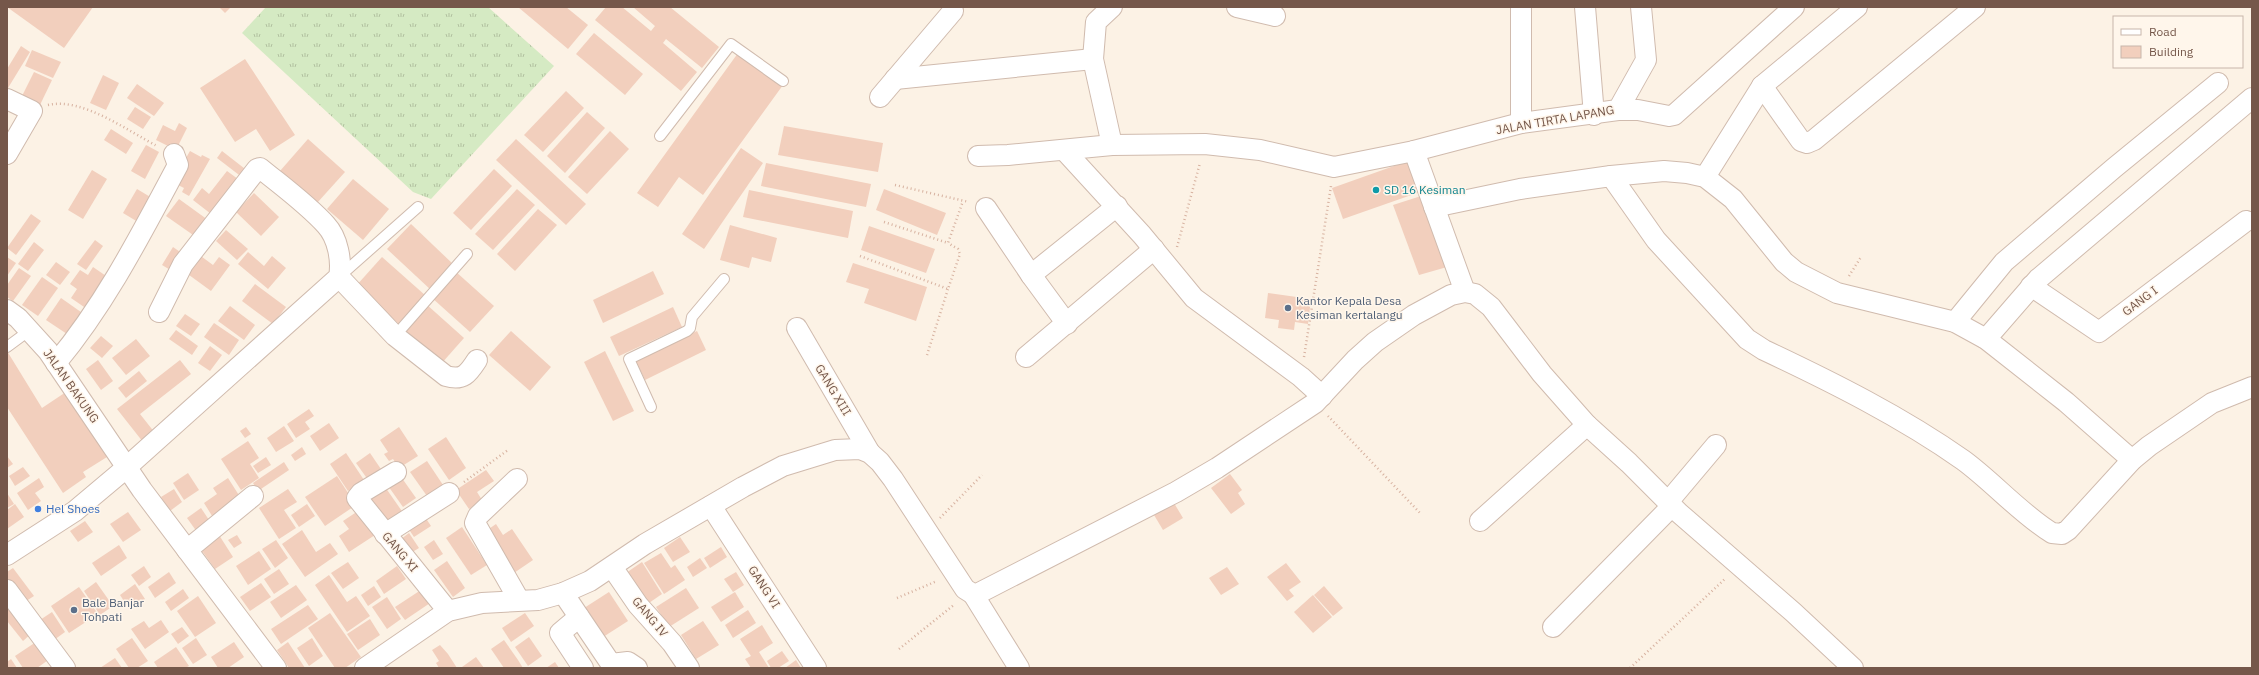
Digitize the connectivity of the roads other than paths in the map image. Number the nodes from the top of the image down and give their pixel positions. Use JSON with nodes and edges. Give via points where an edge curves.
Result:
{"nodes":[{"id":1,"x":1112,"y":7,"type":"edge"},
{"id":2,"x":1237,"y":7,"type":"edge"},
{"id":3,"x":1521,"y":7,"type":"edge"},
{"id":4,"x":1585,"y":7,"type":"edge"},
{"id":5,"x":1641,"y":7,"type":"edge"},
{"id":6,"x":1794,"y":7,"type":"edge"},
{"id":7,"x":1858,"y":7,"type":"edge"},
{"id":8,"x":1975,"y":7,"type":"edge"},
{"id":9,"x":953,"y":11,"type":"dead end"},
{"id":10,"x":1275,"y":16,"type":"dead end"},
{"id":11,"x":1093,"y":59,"type":"junction"},
{"id":12,"x":895,"y":79,"type":"junction"},
{"id":13,"x":783,"y":81,"type":"dead end"},
{"id":14,"x":2218,"y":84,"type":"dead end"},
{"id":15,"x":1762,"y":86,"type":"junction"},
{"id":16,"x":880,"y":97,"type":"dead end"},
{"id":17,"x":7,"y":98,"type":"edge"},
{"id":18,"x":2252,"y":98,"type":"edge"},
{"id":19,"x":1618,"y":110,"type":"junction"},
{"id":20,"x":1594,"y":115,"type":"junction"},
{"id":21,"x":1521,"y":123,"type":"junction"},
{"id":22,"x":660,"y":136,"type":"dead end"},
{"id":23,"x":1112,"y":145,"type":"junction"},
{"id":24,"x":1065,"y":150,"type":"junction"},
{"id":25,"x":1414,"y":151,"type":"junction"},
{"id":26,"x":7,"y":154,"type":"edge"},
{"id":27,"x":174,"y":154,"type":"road end"},
{"id":28,"x":978,"y":156,"type":"dead end"},
{"id":29,"x":1611,"y":176,"type":"junction"},
{"id":30,"x":1705,"y":177,"type":"junction"},
{"id":31,"x":1117,"y":206,"type":"junction"},
{"id":32,"x":418,"y":207,"type":"dead end"},
{"id":33,"x":1434,"y":207,"type":"junction"},
{"id":34,"x":986,"y":208,"type":"road end"},
{"id":35,"x":2246,"y":221,"type":"dead end"},
{"id":36,"x":1154,"y":249,"type":"junction"},
{"id":37,"x":467,"y":254,"type":"dead end"},
{"id":38,"x":1031,"y":275,"type":"junction"},
{"id":39,"x":339,"y":277,"type":"junction"},
{"id":40,"x":724,"y":279,"type":"dead end"},
{"id":41,"x":2031,"y":286,"type":"junction"},
{"id":42,"x":1465,"y":292,"type":"junction"},
{"id":43,"x":7,"y":310,"type":"edge"},
{"id":44,"x":160,"y":312,"type":"dead end"},
{"id":45,"x":1955,"y":322,"type":"junction"},
{"id":46,"x":1067,"y":324,"type":"junction"},
{"id":47,"x":797,"y":328,"type":"dead end"},
{"id":48,"x":30,"y":330,"type":"junction"},
{"id":49,"x":395,"y":336,"type":"junction"},
{"id":50,"x":1986,"y":339,"type":"junction"},
{"id":51,"x":7,"y":347,"type":"edge"},
{"id":52,"x":1026,"y":357,"type":"dead end"},
{"id":53,"x":477,"y":360,"type":"dead end"},
{"id":54,"x":56,"y":363,"type":"junction"},
{"id":55,"x":2252,"y":387,"type":"edge"},
{"id":56,"x":1318,"y":400,"type":"junction"},
{"id":57,"x":651,"y":407,"type":"dead end"},
{"id":58,"x":1587,"y":425,"type":"junction"},
{"id":59,"x":1716,"y":445,"type":"dead end"},
{"id":60,"x":870,"y":452,"type":"junction"},
{"id":61,"x":2132,"y":460,"type":"junction"},
{"id":62,"x":128,"y":468,"type":"junction"},
{"id":63,"x":396,"y":472,"type":"dead end"},
{"id":64,"x":517,"y":478,"type":"dead end"},
{"id":65,"x":449,"y":493,"type":"road end"},
{"id":66,"x":253,"y":496,"type":"dead end"},
{"id":67,"x":1670,"y":504,"type":"junction"},
{"id":68,"x":711,"y":506,"type":"junction"},
{"id":69,"x":1480,"y":520,"type":"dead end"},
{"id":70,"x":385,"y":534,"type":"junction"},
{"id":71,"x":187,"y":550,"type":"junction"},
{"id":72,"x":7,"y":555,"type":"edge"},
{"id":73,"x":612,"y":567,"type":"junction"},
{"id":74,"x":7,"y":590,"type":"edge"},
{"id":75,"x":564,"y":593,"type":"junction"},
{"id":76,"x":972,"y":594,"type":"junction"},
{"id":77,"x":519,"y":600,"type":"junction"},
{"id":78,"x":448,"y":611,"type":"junction"},
{"id":79,"x":579,"y":617,"type":"junction"},
{"id":80,"x":1553,"y":627,"type":"dead end"},
{"id":81,"x":609,"y":666,"type":"edge"},
{"id":82,"x":65,"y":668,"type":"edge"},
{"id":83,"x":276,"y":668,"type":"edge"},
{"id":84,"x":365,"y":668,"type":"edge"},
{"id":85,"x":583,"y":668,"type":"edge"},
{"id":86,"x":637,"y":668,"type":"edge"},
{"id":87,"x":689,"y":668,"type":"edge"},
{"id":88,"x":816,"y":668,"type":"edge"},
{"id":89,"x":1019,"y":668,"type":"edge"},
{"id":90,"x":1852,"y":668,"type":"edge"}],
"edges":[{"from":1,"to":11,"type":"street","via":[[1096,22]]},
{"from":2,"to":10,"type":"street"},
{"from":3,"to":21,"type":"street"},
{"from":4,"to":20,"type":"street"},
{"from":5,"to":19,"type":"street","name":"JALAN TIRTA LAPANG","via":[[1646,60]]},
{"from":6,"to":19,"type":"street","via":[[1674,115]]},
{"from":7,"to":15,"type":"street"},
{"from":8,"to":15,"type":"street","via":[[1814,140],[1807,143],[1801,141]]},
{"from":9,"to":12,"type":"street"},
{"from":11,"to":12,"type":"street"},
{"from":11,"to":23,"type":"street"},
{"from":12,"to":16,"type":"street"},
{"from":13,"to":22,"type":"lane","via":[[731,44]]},
{"from":14,"to":45,"type":"street","via":[[2004,262]]},
{"from":15,"to":30,"type":"street"},
{"from":17,"to":26,"type":"street","via":[[32,111]]},
{"from":18,"to":41,"type":"street"},
{"from":19,"to":20,"type":"street","name":"JALAN TIRTA LAPANG"},
{"from":20,"to":21,"type":"street","name":"JALAN TIRTA LAPANG"},
{"from":21,"to":25,"type":"street","name":"JALAN TIRTA LAPANG"},
{"from":23,"to":24,"type":"street"},
{"from":23,"to":25,"type":"street","name":"JALAN TIRTA LAPANG","via":[[1205,144],[1260,150],[1334,167]]},
{"from":24,"to":28,"type":"street"},
{"from":24,"to":31,"type":"street"},
{"from":25,"to":33,"type":"street"},
{"from":27,"to":54,"type":"street","via":[[178,165],[128,258],[84,327]]},
{"from":29,"to":30,"type":"street","via":[[1664,171]]},
{"from":29,"to":33,"type":"street","via":[[1520,189]]},
{"from":29,"to":61,"type":"street","via":[[1656,240],[1747,339],[1880,409],[1937,443],[1964,461],[2052,533],[2062,534],[2068,530]]},
{"from":30,"to":45,"type":"street","via":[[1733,198],[1784,262],[1808,279],[1837,293]]},
{"from":31,"to":36,"type":"street"},
{"from":31,"to":38,"type":"street"},
{"from":32,"to":39,"type":"lane"},
{"from":33,"to":42,"type":"street"},
{"from":34,"to":38,"type":"street"},
{"from":35,"to":41,"type":"street","name":"GANG I","via":[[2099,332]]},
{"from":36,"to":46,"type":"street"},
{"from":36,"to":56,"type":"street","via":[[1194,298],[1301,377]]},
{"from":37,"to":49,"type":"lane"},
{"from":38,"to":46,"type":"street"},
{"from":39,"to":44,"type":"street","via":[[341,264],[327,225],[260,168],[183,264]]},
{"from":39,"to":49,"type":"street"},
{"from":39,"to":62,"type":"street"},
{"from":40,"to":57,"type":"lane","via":[[692,317],[687,331],[629,359]]},
{"from":41,"to":50,"type":"street"},
{"from":42,"to":56,"type":"street","via":[[1451,295],[1414,315],[1375,342],[1354,360]]},
{"from":42,"to":58,"type":"street","via":[[1475,294],[1491,306],[1542,374]]},
{"from":43,"to":48,"type":"street","name":"JALAN BAKUNG"},
{"from":45,"to":50,"type":"street"},
{"from":46,"to":52,"type":"street"},
{"from":47,"to":60,"type":"street","name":"GANG XIII"},
{"from":48,"to":51,"type":"lane"},
{"from":48,"to":54,"type":"street","name":"JALAN BAKUNG"},
{"from":49,"to":53,"type":"street","via":[[446,376],[455,379],[467,375]]},
{"from":50,"to":61,"type":"street","via":[[2066,402]]},
{"from":54,"to":62,"type":"street","name":"JALAN BAKUNG"},
{"from":55,"to":61,"type":"street","via":[[2212,403]]},
{"from":56,"to":76,"type":"street","via":[[1267,436],[1176,492]]},
{"from":58,"to":67,"type":"street"},
{"from":58,"to":69,"type":"street"},
{"from":59,"to":67,"type":"street"},
{"from":60,"to":68,"type":"street","via":[[850,448],[803,459],[784,466]]},
{"from":60,"to":76,"type":"street","name":"GANG XIII","via":[[893,479],[955,573]]},
{"from":62,"to":71,"type":"street","name":"JALAN BAKUNG"},
{"from":62,"to":72,"type":"street","via":[[75,511]]},
{"from":63,"to":70,"type":"street","name":"GANG XI","via":[[357,496],[357,500]]},
{"from":64,"to":77,"type":"street","via":[[478,516],[475,523]]},
{"from":65,"to":70,"type":"street"},
{"from":66,"to":71,"type":"street"},
{"from":67,"to":80,"type":"street"},
{"from":67,"to":90,"type":"street"},
{"from":68,"to":73,"type":"street","via":[[645,544]]},
{"from":68,"to":88,"type":"street","name":"GANG VI"},
{"from":70,"to":78,"type":"street","name":"GANG XI"},
{"from":71,"to":83,"type":"street","name":"JALAN BAKUNG"},
{"from":73,"to":75,"type":"street"},
{"from":73,"to":87,"type":"street","name":"GANG IV","via":[[638,605],[672,643]]},
{"from":74,"to":82,"type":"street"},
{"from":75,"to":77,"type":"street","via":[[538,600]]},
{"from":75,"to":79,"type":"street"},
{"from":76,"to":89,"type":"street","name":"GANG XIII"},
{"from":77,"to":78,"type":"street","via":[[482,603]]},
{"from":78,"to":84,"type":"street"},
{"from":79,"to":81,"type":"street"},
{"from":79,"to":85,"type":"street","via":[[560,633]]},
{"from":81,"to":86,"type":"street","via":[[628,662]]}]}
